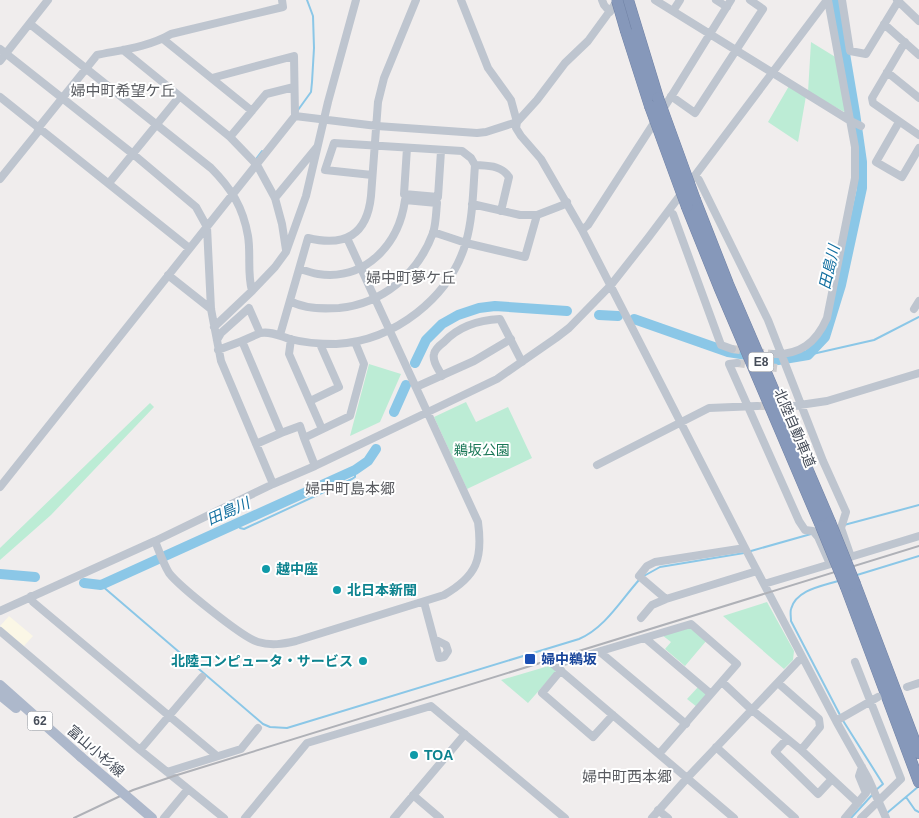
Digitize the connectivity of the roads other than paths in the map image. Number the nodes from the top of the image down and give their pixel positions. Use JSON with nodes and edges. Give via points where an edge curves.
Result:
{"nodes":[{"id":1,"x":48,"y":0,"type":"edge"},
{"id":2,"x":282,"y":0,"type":"edge"},
{"id":3,"x":356,"y":0,"type":"edge"},
{"id":4,"x":416,"y":0,"type":"edge"},
{"id":5,"x":461,"y":0,"type":"edge"},
{"id":6,"x":602,"y":0,"type":"edge"},
{"id":7,"x":617,"y":0,"type":"edge"},
{"id":8,"x":628,"y":0,"type":"edge"},
{"id":9,"x":655,"y":0,"type":"edge"},
{"id":10,"x":680,"y":0,"type":"edge"},
{"id":11,"x":716,"y":0,"type":"edge"},
{"id":12,"x":750,"y":0,"type":"edge"},
{"id":13,"x":827,"y":0,"type":"edge"},
{"id":14,"x":842,"y":0,"type":"edge"},
{"id":15,"x":898,"y":0,"type":"edge"},
{"id":16,"x":729,"y":3,"type":"edge"},
{"id":17,"x":673,"y":11,"type":"junction"},
{"id":18,"x":610,"y":12,"type":"junction"},
{"id":19,"x":919,"y":21,"type":"edge"},
{"id":20,"x":30,"y":24,"type":"junction"},
{"id":21,"x":884,"y":24,"type":"junction"},
{"id":22,"x":630,"y":26,"type":"junction"},
{"id":23,"x":709,"y":34,"type":"junction"},
{"id":24,"x":163,"y":39,"type":"junction"},
{"id":25,"x":905,"y":42,"type":"junction"},
{"id":26,"x":123,"y":50,"type":"junction"},
{"id":27,"x":3,"y":51,"type":"edge"},
{"id":28,"x":736,"y":51,"type":"junction"},
{"id":29,"x":919,"y":55,"type":"edge"},
{"id":30,"x":0,"y":61,"type":"edge"},
{"id":31,"x":86,"y":67,"type":"junction"},
{"id":32,"x":887,"y":72,"type":"junction"},
{"id":33,"x":772,"y":73,"type":"junction"},
{"id":34,"x":212,"y":78,"type":"junction"},
{"id":35,"x":294,"y":87,"type":"junction"},
{"id":36,"x":672,"y":96,"type":"junction"},
{"id":37,"x":0,"y":97,"type":"edge"},
{"id":38,"x":179,"y":97,"type":"junction"},
{"id":39,"x":62,"y":98,"type":"junction"},
{"id":40,"x":919,"y":98,"type":"edge"},
{"id":41,"x":252,"y":111,"type":"junction"},
{"id":42,"x":296,"y":116,"type":"junction"},
{"id":43,"x":849,"y":120,"type":"junction"},
{"id":44,"x":324,"y":121,"type":"junction"},
{"id":45,"x":517,"y":122,"type":"junction"},
{"id":46,"x":899,"y":122,"type":"junction"},
{"id":47,"x":156,"y":124,"type":"junction"},
{"id":48,"x":376,"y":126,"type":"junction"},
{"id":49,"x":862,"y":126,"type":"dead end"},
{"id":50,"x":39,"y":127,"type":"junction"},
{"id":51,"x":919,"y":135,"type":"edge"},
{"id":52,"x":230,"y":138,"type":"junction"},
{"id":53,"x":318,"y":146,"type":"junction"},
{"id":54,"x":374,"y":146,"type":"junction"},
{"id":55,"x":407,"y":148,"type":"junction"},
{"id":56,"x":919,"y":148,"type":"edge"},
{"id":57,"x":442,"y":151,"type":"junction"},
{"id":58,"x":133,"y":154,"type":"junction"},
{"id":59,"x":916,"y":158,"type":"edge"},
{"id":60,"x":256,"y":165,"type":"junction"},
{"id":61,"x":475,"y":165,"type":"junction"},
{"id":62,"x":372,"y":175,"type":"junction"},
{"id":63,"x":0,"y":179,"type":"edge"},
{"id":64,"x":700,"y":180,"type":"dead end"},
{"id":65,"x":109,"y":183,"type":"junction"},
{"id":66,"x":234,"y":194,"type":"junction"},
{"id":67,"x":275,"y":198,"type":"junction"},
{"id":68,"x":566,"y":202,"type":"junction"},
{"id":69,"x":472,"y":204,"type":"junction"},
{"id":70,"x":501,"y":211,"type":"junction"},
{"id":71,"x":674,"y":214,"type":"dead end"},
{"id":72,"x":537,"y":215,"type":"junction"},
{"id":73,"x":207,"y":227,"type":"junction"},
{"id":74,"x":582,"y":230,"type":"junction"},
{"id":75,"x":433,"y":232,"type":"junction"},
{"id":76,"x":347,"y":238,"type":"junction"},
{"id":77,"x":466,"y":242,"type":"junction"},
{"id":78,"x":189,"y":248,"type":"junction"},
{"id":79,"x":286,"y":252,"type":"junction"},
{"id":80,"x":360,"y":268,"type":"junction"},
{"id":81,"x":300,"y":269,"type":"junction"},
{"id":82,"x":168,"y":275,"type":"junction"},
{"id":83,"x":611,"y":285,"type":"junction"},
{"id":84,"x":252,"y":291,"type":"junction"},
{"id":85,"x":375,"y":298,"type":"junction"},
{"id":86,"x":242,"y":300,"type":"junction"},
{"id":87,"x":290,"y":301,"type":"junction"},
{"id":88,"x":919,"y":301,"type":"edge"},
{"id":89,"x":250,"y":308,"type":"junction"},
{"id":90,"x":211,"y":309,"type":"junction"},
{"id":91,"x":914,"y":309,"type":"dead end"},
{"id":92,"x":214,"y":327,"type":"junction"},
{"id":93,"x":389,"y":330,"type":"junction"},
{"id":94,"x":260,"y":332,"type":"junction"},
{"id":95,"x":280,"y":335,"type":"junction"},
{"id":96,"x":291,"y":339,"type":"junction"},
{"id":97,"x":511,"y":339,"type":"junction"},
{"id":98,"x":217,"y":340,"type":"junction"},
{"id":99,"x":242,"y":341,"type":"junction"},
{"id":100,"x":355,"y":342,"type":"junction"},
{"id":101,"x":320,"y":344,"type":"junction"},
{"id":102,"x":732,"y":349,"type":"tunnel mouth"},
{"id":103,"x":218,"y":350,"type":"junction"},
{"id":104,"x":773,"y":354,"type":"tunnel mouth"},
{"id":105,"x":781,"y":354,"type":"junction"},
{"id":106,"x":522,"y":362,"type":"junction"},
{"id":107,"x":737,"y":363,"type":"dead end"},
{"id":108,"x":777,"y":368,"type":"tunnel mouth"},
{"id":109,"x":787,"y":369,"type":"junction"},
{"id":110,"x":919,"y":373,"type":"edge"},
{"id":111,"x":442,"y":376,"type":"junction"},
{"id":112,"x":416,"y":387,"type":"junction"},
{"id":113,"x":310,"y":401,"type":"junction"},
{"id":114,"x":802,"y":405,"type":"junction"},
{"id":115,"x":747,"y":406,"type":"junction"},
{"id":116,"x":757,"y":406,"type":"tunnel mouth"},
{"id":117,"x":793,"y":406,"type":"tunnel mouth"},
{"id":118,"x":427,"y":412,"type":"junction"},
{"id":119,"x":680,"y":422,"type":"junction"},
{"id":120,"x":322,"y":430,"type":"junction"},
{"id":121,"x":282,"y":433,"type":"junction"},
{"id":122,"x":304,"y":438,"type":"junction"},
{"id":123,"x":256,"y":444,"type":"junction"},
{"id":124,"x":597,"y":465,"type":"dead end"},
{"id":125,"x":315,"y":466,"type":"junction"},
{"id":126,"x":273,"y":484,"type":"junction"},
{"id":127,"x":0,"y":487,"type":"edge"},
{"id":128,"x":919,"y":536,"type":"edge"},
{"id":129,"x":155,"y":541,"type":"junction"},
{"id":130,"x":745,"y":548,"type":"junction"},
{"id":131,"x":851,"y":557,"type":"junction"},
{"id":132,"x":830,"y":564,"type":"junction"},
{"id":133,"x":757,"y":571,"type":"junction"},
{"id":134,"x":764,"y":584,"type":"junction"},
{"id":135,"x":851,"y":586,"type":"junction"},
{"id":136,"x":31,"y":596,"type":"junction"},
{"id":137,"x":666,"y":599,"type":"junction"},
{"id":138,"x":424,"y":602,"type":"junction"},
{"id":139,"x":0,"y":611,"type":"edge"},
{"id":140,"x":642,"y":618,"type":"dead end"},
{"id":141,"x":0,"y":631,"type":"edge"},
{"id":142,"x":645,"y":638,"type":"junction"},
{"id":143,"x":434,"y":639,"type":"dead end"},
{"id":144,"x":600,"y":652,"type":"junction"},
{"id":145,"x":802,"y":657,"type":"junction"},
{"id":146,"x":855,"y":662,"type":"dead end"},
{"id":147,"x":561,"y":670,"type":"junction"},
{"id":148,"x":202,"y":677,"type":"dead end"},
{"id":149,"x":722,"y":682,"type":"junction"},
{"id":150,"x":778,"y":683,"type":"junction"},
{"id":151,"x":919,"y":683,"type":"edge"},
{"id":152,"x":0,"y":685,"type":"edge"},
{"id":153,"x":908,"y":686,"type":"dead end"},
{"id":154,"x":711,"y":694,"type":"junction"},
{"id":155,"x":0,"y":695,"type":"edge"},
{"id":156,"x":878,"y":697,"type":"dead end"},
{"id":157,"x":870,"y":703,"type":"junction"},
{"id":158,"x":752,"y":710,"type":"junction"},
{"id":159,"x":613,"y":714,"type":"junction"},
{"id":160,"x":169,"y":716,"type":"junction"},
{"id":161,"x":836,"y":721,"type":"junction"},
{"id":162,"x":686,"y":724,"type":"junction"},
{"id":163,"x":258,"y":728,"type":"dead end"},
{"id":164,"x":465,"y":734,"type":"junction"},
{"id":165,"x":787,"y":739,"type":"junction"},
{"id":166,"x":716,"y":747,"type":"junction"},
{"id":167,"x":140,"y":750,"type":"junction"},
{"id":168,"x":801,"y":750,"type":"junction"},
{"id":169,"x":919,"y":753,"type":"edge"},
{"id":170,"x":659,"y":754,"type":"junction"},
{"id":171,"x":217,"y":756,"type":"junction"},
{"id":172,"x":79,"y":759,"type":"junction"},
{"id":173,"x":862,"y":767,"type":"junction"},
{"id":174,"x":167,"y":772,"type":"junction"},
{"id":175,"x":688,"y":777,"type":"junction"},
{"id":176,"x":832,"y":779,"type":"junction"},
{"id":177,"x":919,"y":782,"type":"edge"},
{"id":178,"x":188,"y":789,"type":"junction"},
{"id":179,"x":413,"y":795,"type":"junction"},
{"id":180,"x":878,"y":801,"type":"junction"},
{"id":181,"x":858,"y":802,"type":"junction"},
{"id":182,"x":658,"y":810,"type":"junction"},
{"id":183,"x":142,"y":818,"type":"edge"},
{"id":184,"x":152,"y":818,"type":"edge"},
{"id":185,"x":164,"y":818,"type":"edge"},
{"id":186,"x":224,"y":818,"type":"edge"},
{"id":187,"x":245,"y":818,"type":"edge"},
{"id":188,"x":394,"y":818,"type":"edge"},
{"id":189,"x":440,"y":818,"type":"edge"},
{"id":190,"x":565,"y":818,"type":"edge"},
{"id":191,"x":652,"y":818,"type":"edge"},
{"id":192,"x":668,"y":818,"type":"edge"},
{"id":193,"x":734,"y":818,"type":"edge"},
{"id":194,"x":796,"y":818,"type":"edge"},
{"id":195,"x":845,"y":818,"type":"edge"},
{"id":196,"x":861,"y":818,"type":"edge"},
{"id":197,"x":886,"y":818,"type":"edge"}],
"edges":[{"from":1,"to":20,"type":"street"},
{"from":2,"to":24,"type":"street","via":[[284,6],[171,34]]},
{"from":3,"to":44,"type":"street"},
{"from":4,"to":48,"type":"street","via":[[384,78]]},
{"from":5,"to":45,"type":"street","via":[[488,68],[511,100]]},
{"from":6,"to":18,"type":"street"},
{"from":7,"to":18,"type":"street"},
{"from":7,"to":22,"type":"highway","name":"北陸自動車道","number":"E8","bridge":true},
{"from":8,"to":22,"type":"highway","name":"北陸自動車道","number":"E8"},
{"from":9,"to":17,"type":"street"},
{"from":10,"to":17,"type":"street"},
{"from":11,"to":16,"type":"street"},
{"from":12,"to":28,"type":"street","via":[[764,9]]},
{"from":13,"to":33,"type":"street"},
{"from":13,"to":43,"type":"street"},
{"from":14,"to":21,"type":"street","via":[[850,50],[866,54]]},
{"from":15,"to":19,"type":"street"},
{"from":15,"to":21,"type":"street"},
{"from":16,"to":23,"type":"street"},
{"from":17,"to":23,"type":"street"},
{"from":18,"to":45,"type":"street"},
{"from":20,"to":27,"type":"street"},
{"from":20,"to":31,"type":"street"},
{"from":21,"to":25,"type":"street"},
{"from":22,"to":135,"type":"highway","name":"北陸自動車道","number":"E8","bridge":true,"via":[[720,289]]},
{"from":23,"to":28,"type":"street"},
{"from":23,"to":36,"type":"street"},
{"from":24,"to":26,"type":"street"},
{"from":24,"to":34,"type":"street"},
{"from":25,"to":29,"type":"street"},
{"from":25,"to":32,"type":"street"},
{"from":26,"to":31,"type":"street","via":[[97,55]]},
{"from":26,"to":38,"type":"street"},
{"from":27,"to":30,"type":"street"},
{"from":27,"to":39,"type":"street"},
{"from":28,"to":33,"type":"street"},
{"from":28,"to":36,"type":"street","via":[[695,113]]},
{"from":31,"to":39,"type":"street"},
{"from":31,"to":47,"type":"street"},
{"from":32,"to":40,"type":"street"},
{"from":32,"to":46,"type":"street","via":[[872,98],[873,103]]},
{"from":33,"to":43,"type":"street"},
{"from":33,"to":83,"type":"street"},
{"from":34,"to":35,"type":"street","via":[[294,56]]},
{"from":34,"to":41,"type":"street"},
{"from":35,"to":41,"type":"street","via":[[266,94]]},
{"from":35,"to":42,"type":"street"},
{"from":36,"to":74,"type":"street"},
{"from":37,"to":50,"type":"street"},
{"from":38,"to":47,"type":"street"},
{"from":38,"to":52,"type":"street"},
{"from":39,"to":50,"type":"street"},
{"from":39,"to":58,"type":"street"},
{"from":41,"to":52,"type":"street"},
{"from":42,"to":44,"type":"street"},
{"from":42,"to":60,"type":"street"},
{"from":43,"to":49,"type":"street"},
{"from":43,"to":105,"type":"street","via":[[855,147],[855,178],[827,318],[812,343]]},
{"from":44,"to":48,"type":"street"},
{"from":44,"to":53,"type":"street"},
{"from":45,"to":48,"type":"street","via":[[477,133]]},
{"from":45,"to":68,"type":"street","via":[[516,128],[541,159]]},
{"from":46,"to":51,"type":"street"},
{"from":46,"to":59,"type":"street","via":[[876,162],[902,177]]},
{"from":47,"to":58,"type":"street"},
{"from":47,"to":66,"type":"street","via":[[211,168]]},
{"from":48,"to":54,"type":"street"},
{"from":50,"to":63,"type":"street"},
{"from":50,"to":65,"type":"street"},
{"from":52,"to":60,"type":"street"},
{"from":53,"to":67,"type":"street"},
{"from":53,"to":79,"type":"street","via":[[306,196]]},
{"from":54,"to":55,"type":"street"},
{"from":54,"to":62,"type":"street"},
{"from":54,"to":62,"type":"street","via":[[334,143],[325,170]]},
{"from":55,"to":57,"type":"street"},
{"from":55,"to":57,"type":"street","via":[[404,194],[438,197]]},
{"from":56,"to":59,"type":"street"},
{"from":57,"to":61,"type":"street","via":[[462,151]]},
{"from":58,"to":65,"type":"street"},
{"from":58,"to":73,"type":"street","via":[[186,197]]},
{"from":60,"to":66,"type":"street"},
{"from":60,"to":67,"type":"street"},
{"from":61,"to":69,"type":"street"},
{"from":61,"to":70,"type":"street","via":[[493,166],[509,177]]},
{"from":62,"to":76,"type":"street","via":[[370,210],[356,233]]},
{"from":64,"to":105,"type":"street","via":[[768,320]]},
{"from":65,"to":78,"type":"street"},
{"from":66,"to":73,"type":"street"},
{"from":66,"to":84,"type":"street","via":[[248,236]]},
{"from":67,"to":79,"type":"street"},
{"from":68,"to":72,"type":"street"},
{"from":68,"to":74,"type":"street"},
{"from":69,"to":70,"type":"street"},
{"from":69,"to":77,"type":"street"},
{"from":70,"to":72,"type":"street"},
{"from":71,"to":102,"type":"street","via":[[721,345]]},
{"from":72,"to":77,"type":"street","via":[[525,257]]},
{"from":73,"to":78,"type":"street"},
{"from":73,"to":90,"type":"street"},
{"from":74,"to":83,"type":"street"},
{"from":75,"to":77,"type":"street"},
{"from":75,"to":80,"type":"street","via":[[437,203],[404,200],[400,222],[389,245]]},
{"from":75,"to":85,"type":"street","via":[[411,271]]},
{"from":76,"to":80,"type":"street"},
{"from":76,"to":81,"type":"street","via":[[331,242],[308,238]]},
{"from":77,"to":93,"type":"street","via":[[452,273],[432,300],[414,316]]},
{"from":78,"to":82,"type":"street"},
{"from":79,"to":84,"type":"street"},
{"from":80,"to":81,"type":"street","via":[[334,275]]},
{"from":80,"to":85,"type":"street"},
{"from":81,"to":87,"type":"street"},
{"from":82,"to":90,"type":"street"},
{"from":82,"to":127,"type":"street"},
{"from":83,"to":106,"type":"street","via":[[569,328]]},
{"from":83,"to":119,"type":"street"},
{"from":84,"to":86,"type":"street"},
{"from":85,"to":87,"type":"street","via":[[348,307],[332,308],[305,307]]},
{"from":85,"to":93,"type":"street"},
{"from":86,"to":89,"type":"street"},
{"from":86,"to":92,"type":"street"},
{"from":87,"to":95,"type":"street"},
{"from":88,"to":91,"type":"street"},
{"from":89,"to":94,"type":"street"},
{"from":89,"to":98,"type":"street"},
{"from":90,"to":92,"type":"street"},
{"from":92,"to":98,"type":"street"},
{"from":93,"to":100,"type":"street"},
{"from":93,"to":112,"type":"street"},
{"from":94,"to":95,"type":"street"},
{"from":94,"to":99,"type":"street"},
{"from":95,"to":96,"type":"street"},
{"from":96,"to":101,"type":"street"},
{"from":96,"to":113,"type":"street","via":[[289,354]]},
{"from":97,"to":106,"type":"street"},
{"from":97,"to":111,"type":"street"},
{"from":97,"to":111,"type":"street","via":[[500,319],[469,324],[457,330],[434,353]]},
{"from":98,"to":103,"type":"street"},
{"from":99,"to":103,"type":"street"},
{"from":99,"to":121,"type":"street"},
{"from":100,"to":101,"type":"street"},
{"from":100,"to":120,"type":"street","via":[[364,364],[350,416]]},
{"from":101,"to":113,"type":"street","via":[[339,387]]},
{"from":103,"to":123,"type":"street"},
{"from":104,"to":105,"type":"street"},
{"from":105,"to":109,"type":"street"},
{"from":106,"to":118,"type":"street","via":[[497,379]]},
{"from":107,"to":115,"type":"street","via":[[729,364]]},
{"from":108,"to":109,"type":"street"},
{"from":109,"to":114,"type":"street"},
{"from":110,"to":114,"type":"street","via":[[827,401]]},
{"from":111,"to":112,"type":"street"},
{"from":112,"to":118,"type":"street"},
{"from":113,"to":120,"type":"street"},
{"from":114,"to":117,"type":"street"},
{"from":114,"to":131,"type":"street","via":[[846,512],[841,528]]},
{"from":115,"to":116,"type":"street"},
{"from":115,"to":119,"type":"street","via":[[708,408]]},
{"from":115,"to":132,"type":"street","via":[[799,521],[805,530],[813,531],[818,537]]},
{"from":118,"to":125,"type":"street"},
{"from":118,"to":138,"type":"street","via":[[478,522],[481,542],[479,557],[470,575],[458,587]]},
{"from":119,"to":124,"type":"street"},
{"from":119,"to":130,"type":"street"},
{"from":120,"to":122,"type":"street"},
{"from":121,"to":122,"type":"street","via":[[300,426]]},
{"from":121,"to":123,"type":"street"},
{"from":122,"to":125,"type":"street"},
{"from":123,"to":126,"type":"street"},
{"from":125,"to":126,"type":"street"},
{"from":126,"to":129,"type":"street"},
{"from":128,"to":131,"type":"street"},
{"from":129,"to":136,"type":"street"},
{"from":129,"to":138,"type":"street","via":[[164,564],[176,581],[241,634],[256,642],[283,644],[296,641]]},
{"from":130,"to":133,"type":"street"},
{"from":130,"to":137,"type":"street","via":[[647,566],[639,576]]},
{"from":131,"to":132,"type":"street"},
{"from":132,"to":134,"type":"street"},
{"from":133,"to":134,"type":"street"},
{"from":133,"to":137,"type":"street"},
{"from":134,"to":145,"type":"street"},
{"from":135,"to":169,"type":"highway","name":"北陸自動車道","number":"E8"},
{"from":135,"to":177,"type":"highway","name":"北陸自動車道","number":"E8"},
{"from":136,"to":139,"type":"street"},
{"from":136,"to":160,"type":"street","via":[[33,602]]},
{"from":137,"to":140,"type":"street","via":[[652,605]]},
{"from":138,"to":143,"type":"street"},
{"from":141,"to":167,"type":"street"},
{"from":142,"to":144,"type":"street"},
{"from":142,"to":149,"type":"street","via":[[691,624],[737,664]]},
{"from":142,"to":154,"type":"street"},
{"from":144,"to":147,"type":"street","via":[[554,665]]},
{"from":144,"to":162,"type":"street"},
{"from":145,"to":150,"type":"street"},
{"from":145,"to":161,"type":"street"},
{"from":146,"to":157,"type":"street"},
{"from":147,"to":159,"type":"street"},
{"from":147,"to":159,"type":"street","via":[[542,693],[593,737]]},
{"from":148,"to":160,"type":"street"},
{"from":149,"to":154,"type":"street"},
{"from":149,"to":158,"type":"street"},
{"from":150,"to":158,"type":"street"},
{"from":150,"to":168,"type":"street","via":[[819,719],[820,727]]},
{"from":151,"to":153,"type":"street"},
{"from":152,"to":172,"type":"main road","name":"富山小杉線","number":"62"},
{"from":154,"to":162,"type":"street"},
{"from":155,"to":172,"type":"main road","name":"富山小杉線","number":"62"},
{"from":156,"to":157,"type":"street"},
{"from":157,"to":161,"type":"street"},
{"from":157,"to":180,"type":"street","via":[[901,779]]},
{"from":158,"to":165,"type":"street"},
{"from":158,"to":166,"type":"street"},
{"from":159,"to":170,"type":"street"},
{"from":160,"to":167,"type":"street"},
{"from":160,"to":171,"type":"street"},
{"from":161,"to":173,"type":"street"},
{"from":162,"to":170,"type":"street"},
{"from":163,"to":171,"type":"street","via":[[241,749]]},
{"from":164,"to":179,"type":"street"},
{"from":164,"to":187,"type":"street","via":[[431,706],[307,744]]},
{"from":164,"to":190,"type":"street"},
{"from":165,"to":168,"type":"street"},
{"from":165,"to":176,"type":"street","via":[[775,752],[818,794]]},
{"from":166,"to":175,"type":"street"},
{"from":166,"to":194,"type":"street"},
{"from":167,"to":174,"type":"street"},
{"from":168,"to":176,"type":"street"},
{"from":170,"to":175,"type":"street"},
{"from":171,"to":174,"type":"street"},
{"from":172,"to":183,"type":"main road","name":"富山小杉線","number":"62"},
{"from":172,"to":184,"type":"main road","name":"富山小杉線","number":"62","bridge":true},
{"from":173,"to":180,"type":"street"},
{"from":173,"to":181,"type":"street","via":[[859,776],[866,793]]},
{"from":174,"to":178,"type":"street"},
{"from":175,"to":182,"type":"street"},
{"from":175,"to":193,"type":"street"},
{"from":176,"to":181,"type":"street"},
{"from":178,"to":185,"type":"street"},
{"from":178,"to":186,"type":"street"},
{"from":179,"to":188,"type":"street"},
{"from":179,"to":189,"type":"street"},
{"from":180,"to":196,"type":"street"},
{"from":180,"to":197,"type":"street"},
{"from":181,"to":195,"type":"street"},
{"from":182,"to":191,"type":"street"},
{"from":182,"to":192,"type":"street"}]}
